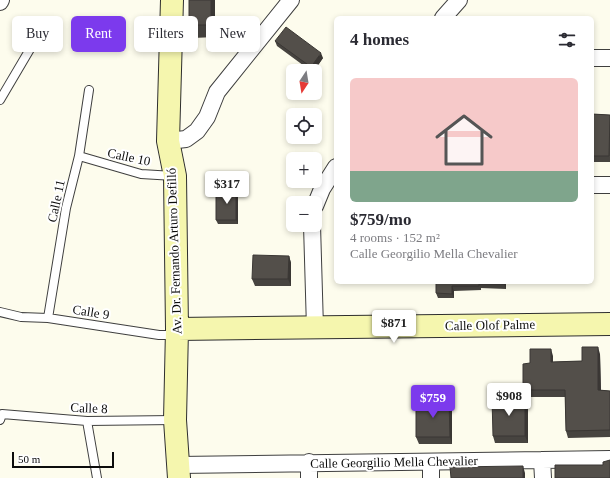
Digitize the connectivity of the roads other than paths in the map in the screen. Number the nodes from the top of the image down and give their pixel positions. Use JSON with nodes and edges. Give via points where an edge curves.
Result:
{"nodes":[{"id":1,"x":172,"y":0,"type":"edge"},
{"id":2,"x":292,"y":0,"type":"edge"},
{"id":3,"x":460,"y":0,"type":"edge"},
{"id":4,"x":445,"y":16,"type":"edge"},
{"id":5,"x":28,"y":52,"type":"edge"},
{"id":6,"x":594,"y":58,"type":"edge"},
{"id":7,"x":610,"y":58,"type":"edge"},
{"id":8,"x":89,"y":90,"type":"dead end"},
{"id":9,"x":0,"y":100,"type":"edge"},
{"id":10,"x":168,"y":141,"type":"junction"},
{"id":11,"x":78,"y":156,"type":"junction"},
{"id":12,"x":334,"y":173,"type":"edge"},
{"id":13,"x":174,"y":176,"type":"junction"},
{"id":14,"x":594,"y":185,"type":"edge"},
{"id":15,"x":610,"y":185,"type":"edge"},
{"id":16,"x":329,"y":189,"type":"edge"},
{"id":17,"x":322,"y":198,"type":"edge"},
{"id":18,"x":312,"y":232,"type":"edge"},
{"id":19,"x":0,"y":312,"type":"edge"},
{"id":20,"x":48,"y":318,"type":"junction"},
{"id":21,"x":610,"y":324,"type":"edge"},
{"id":22,"x":315,"y":328,"type":"junction"},
{"id":23,"x":177,"y":329,"type":"junction"},
{"id":24,"x":1,"y":417,"type":"edge"},
{"id":25,"x":176,"y":420,"type":"junction"},
{"id":26,"x":87,"y":421,"type":"junction"},
{"id":27,"x":610,"y":459,"type":"edge"},
{"id":28,"x":542,"y":460,"type":"junction"},
{"id":29,"x":431,"y":462,"type":"junction"},
{"id":30,"x":309,"y":470,"type":"edge"},
{"id":31,"x":178,"y":471,"type":"edge"},
{"id":32,"x":97,"y":478,"type":"edge"},
{"id":33,"x":431,"y":478,"type":"edge"},
{"id":34,"x":543,"y":478,"type":"edge"}],
"edges":[{"from":1,"to":10,"type":"street","name":"Av. Dr. Fernando Arturo Defilló"},
{"from":2,"to":10,"type":"street","via":[[218,92],[198,131],[186,138]]},
{"from":3,"to":4,"type":"street"},
{"from":5,"to":9,"type":"lane"},
{"from":6,"to":7,"type":"street"},
{"from":8,"to":11,"type":"lane","name":"Calle 11"},
{"from":10,"to":13,"type":"street","name":"Av. Dr. Fernando Arturo Defilló"},
{"from":11,"to":13,"type":"lane","name":"Calle 10","via":[[141,174]]},
{"from":11,"to":20,"type":"lane","name":"Calle 11","via":[[66,208]]},
{"from":12,"to":16,"type":"street"},
{"from":13,"to":23,"type":"street","name":"Av. Dr. Fernando Arturo Defilló"},
{"from":14,"to":15,"type":"street"},
{"from":16,"to":17,"type":"street"},
{"from":18,"to":22,"type":"street"},
{"from":19,"to":20,"type":"lane","name":"Calle 9","via":[[22,317]]},
{"from":20,"to":23,"type":"lane","name":"Calle 9","via":[[159,335]]},
{"from":21,"to":22,"type":"street","name":"Calle Olof Palme"},
{"from":22,"to":23,"type":"street","name":"Calle Olof Palme"},
{"from":23,"to":25,"type":"street","name":"Av. Dr. Fernando Arturo Defilló"},
{"from":24,"to":26,"type":"lane","name":"Calle 8"},
{"from":25,"to":26,"type":"lane","name":"Calle 8"},
{"from":25,"to":31,"type":"street","name":"Av. Dr. Fernando Arturo Defilló"},
{"from":26,"to":32,"type":"lane"},
{"from":27,"to":28,"type":"street","name":"Calle Georgilio Mella Chevalier"},
{"from":28,"to":29,"type":"street","name":"Calle Georgilio Mella Chevalier"},
{"from":28,"to":34,"type":"street"},
{"from":29,"to":30,"type":"street","name":"Calle Georgilio Mella Chevalier"},
{"from":29,"to":33,"type":"street"},
{"from":30,"to":31,"type":"street","name":"Calle Georgilio Mella Chevalier"}]}
